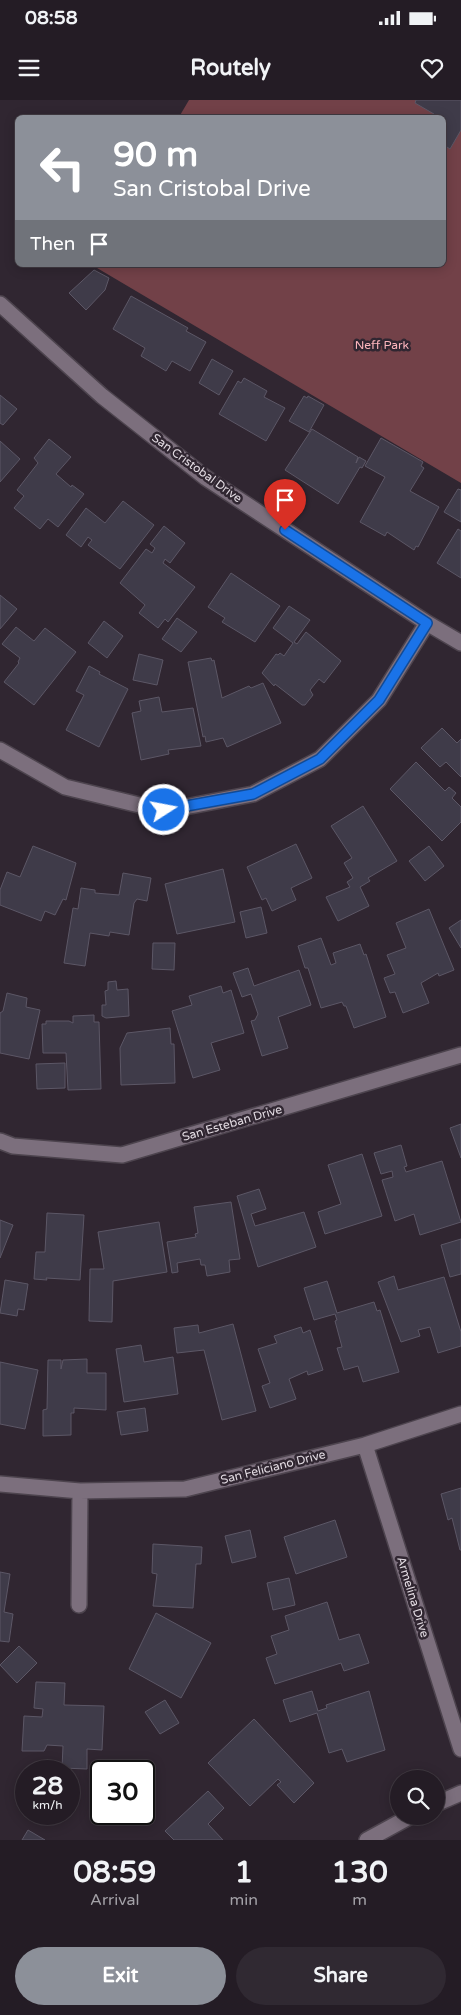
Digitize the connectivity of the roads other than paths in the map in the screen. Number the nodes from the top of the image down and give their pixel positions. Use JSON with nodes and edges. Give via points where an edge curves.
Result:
{"nodes":[{"id":1,"x":0,"y":304,"type":"edge"},
{"id":2,"x":427,"y":623,"type":"junction"},
{"id":3,"x":461,"y":643,"type":"edge"},
{"id":4,"x":0,"y":750,"type":"edge"},
{"id":5,"x":461,"y":1055,"type":"edge"},
{"id":6,"x":0,"y":1142,"type":"edge"},
{"id":7,"x":461,"y":1414,"type":"edge"},
{"id":8,"x":366,"y":1445,"type":"junction"},
{"id":9,"x":0,"y":1484,"type":"edge"},
{"id":10,"x":80,"y":1491,"type":"junction"},
{"id":11,"x":79,"y":1605,"type":"dead end"},
{"id":12,"x":461,"y":1749,"type":"edge"},
{"id":13,"x":461,"y":1793,"type":"edge"},
{"id":14,"x":445,"y":1800,"type":"edge"},
{"id":15,"x":395,"y":1825,"type":"edge"},
{"id":16,"x":366,"y":1840,"type":"edge"}],
"edges":[{"from":1,"to":2,"type":"street","name":"San Cristobal Drive","via":[[102,396],[206,478]]},
{"from":2,"to":3,"type":"street","name":"San Cristobal Drive"},
{"from":2,"to":4,"type":"street","via":[[379,700],[320,759],[253,794],[164,810],[65,787]]},
{"from":5,"to":6,"type":"street","name":"San Esteban Drive","via":[[122,1155],[13,1146]]},
{"from":7,"to":8,"type":"street","name":"San Feliciano Drive"},
{"from":8,"to":10,"type":"street","name":"San Feliciano Drive","via":[[185,1488]]},
{"from":8,"to":12,"type":"street","name":"Armelina Drive"},
{"from":9,"to":10,"type":"street","name":"San Feliciano Drive"},
{"from":10,"to":11,"type":"street"},
{"from":13,"to":14,"type":"street"},
{"from":15,"to":16,"type":"street"}]}
